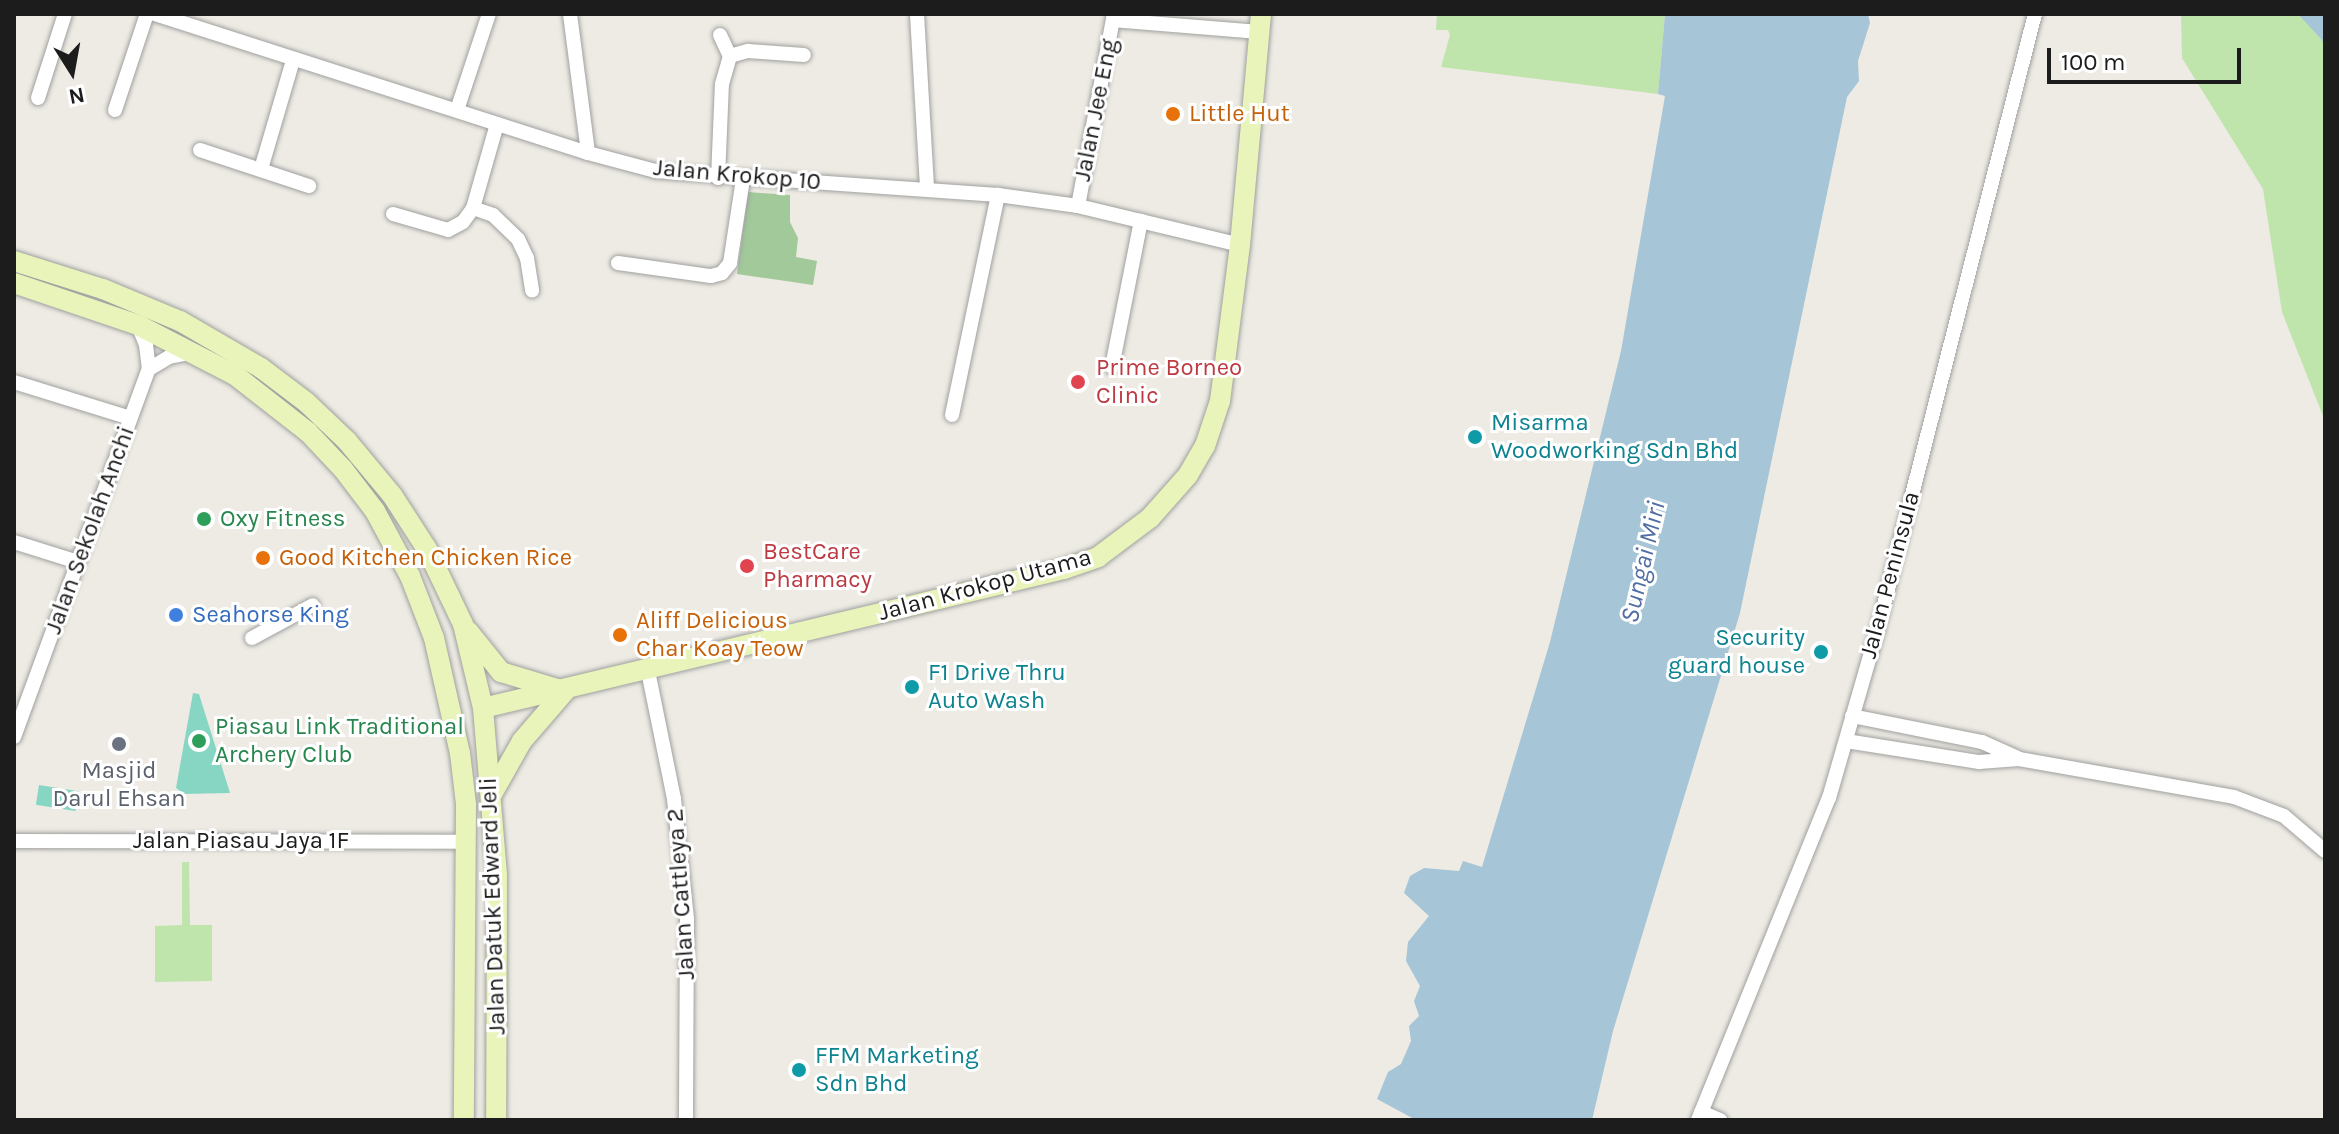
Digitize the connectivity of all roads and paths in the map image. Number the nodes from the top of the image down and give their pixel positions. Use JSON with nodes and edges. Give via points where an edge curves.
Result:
{"nodes":[{"id":1,"x":65,"y":14,"type":"edge"},
{"id":2,"x":147,"y":14,"type":"edge"},
{"id":3,"x":155,"y":14,"type":"edge"},
{"id":4,"x":489,"y":14,"type":"edge"},
{"id":5,"x":570,"y":14,"type":"edge"},
{"id":6,"x":917,"y":14,"type":"edge"},
{"id":7,"x":2035,"y":14,"type":"edge"},
{"id":8,"x":1114,"y":17,"type":"edge"},
{"id":9,"x":1260,"y":23,"type":"edge"},
{"id":10,"x":720,"y":35,"type":"dead end"},
{"id":11,"x":804,"y":55,"type":"dead end"},
{"id":12,"x":730,"y":56,"type":"junction"},
{"id":13,"x":293,"y":60,"type":"junction"},
{"id":14,"x":38,"y":98,"type":"dead end"},
{"id":15,"x":115,"y":110,"type":"dead end"},
{"id":16,"x":457,"y":110,"type":"junction"},
{"id":17,"x":497,"y":124,"type":"junction"},
{"id":18,"x":200,"y":150,"type":"dead end"},
{"id":19,"x":588,"y":153,"type":"junction"},
{"id":20,"x":261,"y":169,"type":"junction"},
{"id":21,"x":718,"y":178,"type":"junction"},
{"id":22,"x":743,"y":179,"type":"junction"},
{"id":23,"x":309,"y":186,"type":"dead end"},
{"id":24,"x":927,"y":189,"type":"junction"},
{"id":25,"x":998,"y":195,"type":"junction"},
{"id":26,"x":1078,"y":206,"type":"junction"},
{"id":27,"x":473,"y":208,"type":"junction"},
{"id":28,"x":393,"y":214,"type":"dead end"},
{"id":29,"x":1141,"y":221,"type":"junction"},
{"id":30,"x":1240,"y":245,"type":"junction"},
{"id":31,"x":14,"y":261,"type":"edge"},
{"id":32,"x":618,"y":263,"type":"dead end"},
{"id":33,"x":14,"y":283,"type":"edge"},
{"id":34,"x":532,"y":291,"type":"dead end"},
{"id":35,"x":138,"y":325,"type":"junction"},
{"id":36,"x":194,"y":351,"type":"junction"},
{"id":37,"x":1112,"y":367,"type":"dead end"},
{"id":38,"x":149,"y":369,"type":"junction"},
{"id":39,"x":14,"y":382,"type":"edge"},
{"id":40,"x":952,"y":415,"type":"dead end"},
{"id":41,"x":130,"y":418,"type":"junction"},
{"id":42,"x":14,"y":542,"type":"edge"},
{"id":43,"x":78,"y":562,"type":"junction"},
{"id":44,"x":313,"y":605,"type":"dead end"},
{"id":45,"x":463,"y":624,"type":"junction"},
{"id":46,"x":252,"y":638,"type":"dead end"},
{"id":47,"x":648,"y":671,"type":"junction"},
{"id":48,"x":446,"y":688,"type":"junction"},
{"id":49,"x":565,"y":691,"type":"junction"},
{"id":50,"x":483,"y":708,"type":"junction"},
{"id":51,"x":1852,"y":716,"type":"junction"},
{"id":52,"x":14,"y":737,"type":"edge"},
{"id":53,"x":1846,"y":741,"type":"junction"},
{"id":54,"x":460,"y":753,"type":"junction"},
{"id":55,"x":2019,"y":759,"type":"junction"},
{"id":56,"x":492,"y":794,"type":"junction"},
{"id":57,"x":14,"y":841,"type":"edge"},
{"id":58,"x":468,"y":842,"type":"junction"},
{"id":59,"x":2325,"y":851,"type":"edge"},
{"id":60,"x":1700,"y":1116,"type":"edge"},
{"id":61,"x":464,"y":1120,"type":"edge"},
{"id":62,"x":496,"y":1120,"type":"edge"},
{"id":63,"x":686,"y":1120,"type":"edge"},
{"id":64,"x":1720,"y":1120,"type":"edge"}],
"edges":[{"from":1,"to":14,"type":"street"},
{"from":2,"to":15,"type":"street"},
{"from":3,"to":13,"type":"street","name":"Jalan Krokop 10"},
{"from":4,"to":16,"type":"street"},
{"from":5,"to":19,"type":"street"},
{"from":6,"to":24,"type":"street"},
{"from":7,"to":51,"type":"street","name":"Jalan Peninsula"},
{"from":8,"to":9,"type":"street"},
{"from":8,"to":26,"type":"street","name":"Jalan Jee Eng"},
{"from":9,"to":30,"type":"street","name":"Jalan Krokop Utama"},
{"from":10,"to":12,"type":"street"},
{"from":11,"to":12,"type":"street","via":[[748,51]]},
{"from":12,"to":21,"type":"street","via":[[722,84]]},
{"from":13,"to":16,"type":"street","name":"Jalan Krokop 10"},
{"from":13,"to":20,"type":"street"},
{"from":16,"to":17,"type":"street","name":"Jalan Krokop 10"},
{"from":17,"to":19,"type":"street","name":"Jalan Krokop 10"},
{"from":17,"to":27,"type":"street"},
{"from":18,"to":20,"type":"street"},
{"from":19,"to":21,"type":"street","name":"Jalan Krokop 10","via":[[655,171]]},
{"from":20,"to":23,"type":"street"},
{"from":21,"to":22,"type":"street","name":"Jalan Krokop 10"},
{"from":22,"to":24,"type":"street","name":"Jalan Krokop 10"},
{"from":22,"to":32,"type":"street","via":[[730,263],[722,273],[711,276]]},
{"from":24,"to":25,"type":"street","name":"Jalan Krokop 10"},
{"from":25,"to":26,"type":"street","name":"Jalan Krokop 10"},
{"from":25,"to":40,"type":"street"},
{"from":26,"to":29,"type":"street","name":"Jalan Krokop 10"},
{"from":27,"to":28,"type":"street","via":[[448,230]]},
{"from":27,"to":34,"type":"street","via":[[493,215],[518,239]]},
{"from":29,"to":30,"type":"street","name":"Jalan Krokop 10"},
{"from":29,"to":37,"type":"street"},
{"from":30,"to":47,"type":"street","name":"Jalan Krokop Utama","via":[[1214,423],[1188,475],[1157,511],[1098,557]]},
{"from":31,"to":45,"type":"street","name":"Jalan Datuk Edward Jeli","via":[[180,321],[261,368],[306,402],[392,495],[427,549]]},
{"from":33,"to":35,"type":"street","name":"Jalan Datuk Edward Jeli"},
{"from":35,"to":36,"type":"street","name":"Jalan Datuk Edward Jeli"},
{"from":35,"to":38,"type":"street"},
{"from":36,"to":38,"type":"street"},
{"from":36,"to":48,"type":"street","name":"Jalan Datuk Edward Jeli","via":[[235,375],[308,432],[375,511],[410,576]]},
{"from":38,"to":41,"type":"street","name":"Jalan Sekolah Anchi"},
{"from":39,"to":41,"type":"street"},
{"from":41,"to":43,"type":"street","name":"Jalan Sekolah Anchi"},
{"from":42,"to":43,"type":"street"},
{"from":43,"to":52,"type":"street","name":"Jalan Sekolah Anchi"},
{"from":44,"to":46,"type":"street"},
{"from":45,"to":49,"type":"street","via":[[501,672]]},
{"from":45,"to":50,"type":"street","name":"Jalan Datuk Edward Jeli"},
{"from":47,"to":49,"type":"street","name":"Jalan Krokop Utama"},
{"from":47,"to":63,"type":"street","name":"Jalan Cattleya 2","via":[[674,799],[687,919]]},
{"from":48,"to":50,"type":"street"},
{"from":48,"to":54,"type":"street","name":"Jalan Datuk Edward Jeli"},
{"from":49,"to":50,"type":"street","name":"Jalan Krokop Utama"},
{"from":49,"to":56,"type":"street","via":[[515,752]]},
{"from":50,"to":54,"type":"street"},
{"from":50,"to":56,"type":"street","name":"Jalan Datuk Edward Jeli"},
{"from":51,"to":53,"type":"street","name":"Jalan Peninsula"},
{"from":51,"to":55,"type":"street","via":[[1982,742]]},
{"from":53,"to":55,"type":"street","via":[[1979,762]]},
{"from":53,"to":60,"type":"street","name":"Jalan Peninsula","via":[[1829,798]]},
{"from":54,"to":58,"type":"street","name":"Jalan Datuk Edward Jeli"},
{"from":55,"to":59,"type":"street","via":[[2234,797],[2284,816]]},
{"from":56,"to":62,"type":"street","name":"Jalan Datuk Edward Jeli"},
{"from":57,"to":58,"type":"street","name":"Jalan Piasau Jaya 1F"},
{"from":58,"to":61,"type":"street","name":"Jalan Datuk Edward Jeli"},
{"from":60,"to":64,"type":"street"}]}
